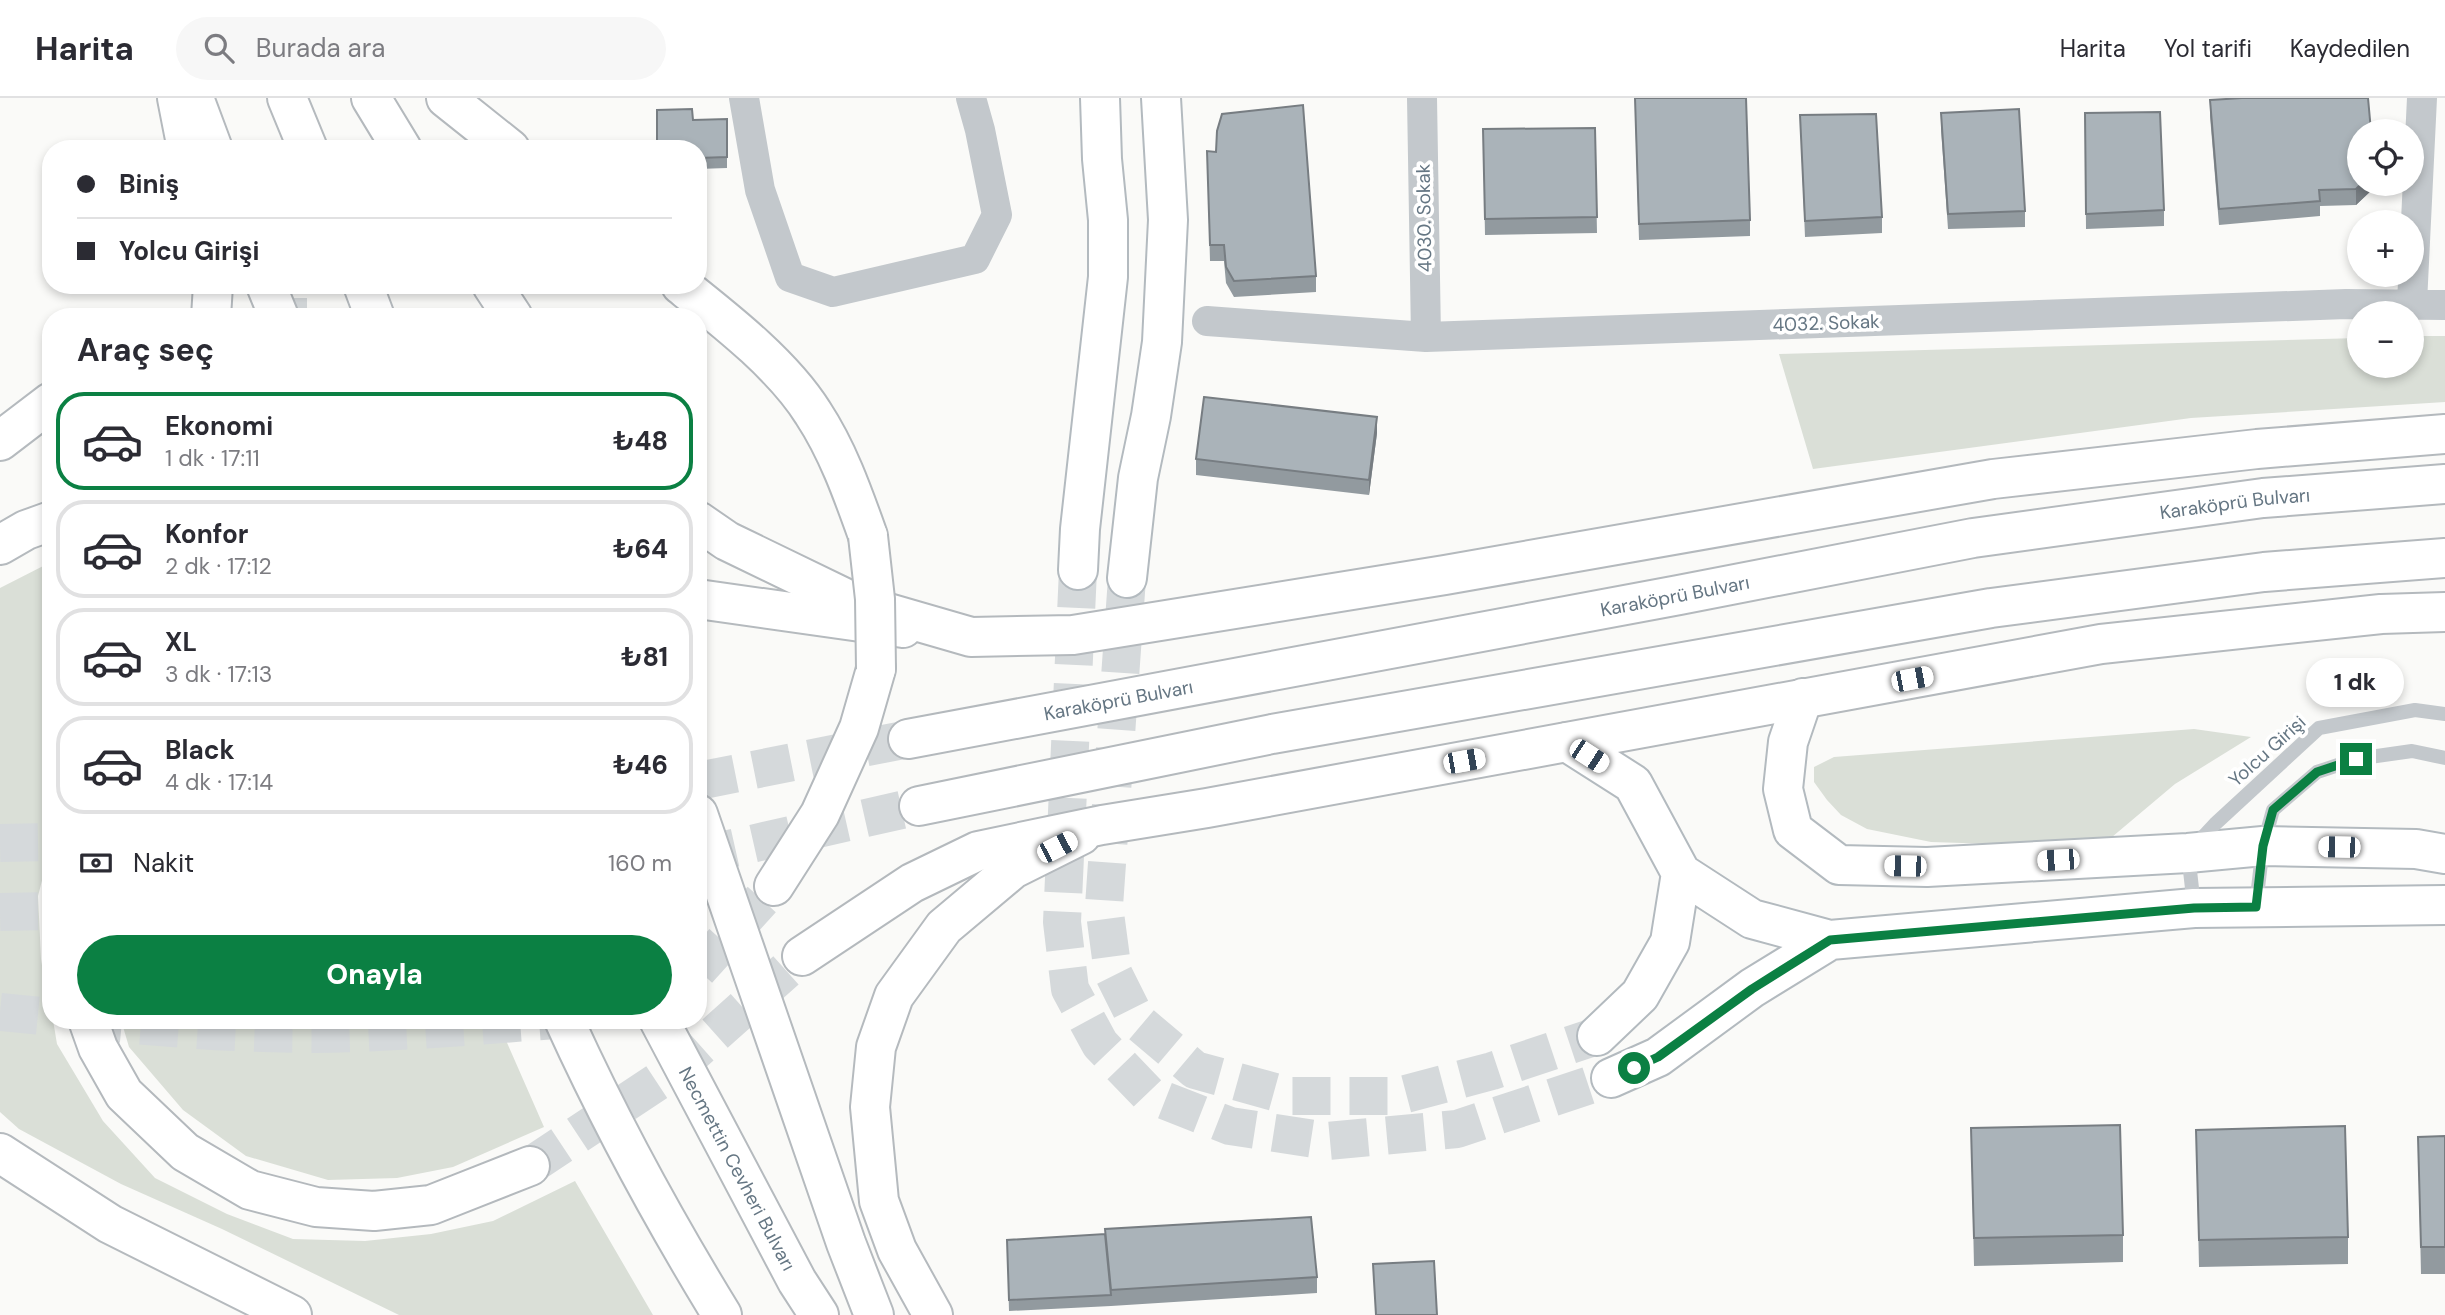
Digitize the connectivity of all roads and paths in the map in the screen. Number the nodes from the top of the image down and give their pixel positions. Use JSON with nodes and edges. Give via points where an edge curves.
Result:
{"nodes":[{"id":1,"x":177,"y":98,"type":"edge"},
{"id":2,"x":194,"y":98,"type":"edge"},
{"id":3,"x":287,"y":98,"type":"edge"},
{"id":4,"x":371,"y":98,"type":"edge"},
{"id":5,"x":446,"y":98,"type":"edge"},
{"id":6,"x":744,"y":98,"type":"edge"},
{"id":7,"x":971,"y":98,"type":"edge"},
{"id":8,"x":1100,"y":98,"type":"edge"},
{"id":9,"x":1161,"y":98,"type":"edge"},
{"id":10,"x":1422,"y":98,"type":"edge"},
{"id":11,"x":2423,"y":98,"type":"edge"},
{"id":12,"x":185,"y":140,"type":"edge"},
{"id":13,"x":210,"y":140,"type":"edge"},
{"id":14,"x":304,"y":140,"type":"edge"},
{"id":15,"x":397,"y":140,"type":"edge"},
{"id":16,"x":499,"y":140,"type":"edge"},
{"id":17,"x":692,"y":294,"type":"edge"},
{"id":18,"x":2412,"y":301,"type":"edge"},
{"id":19,"x":2424,"y":303,"type":"edge"},
{"id":20,"x":2445,"y":304,"type":"edge"},
{"id":21,"x":2347,"y":305,"type":"edge"},
{"id":22,"x":1207,"y":321,"type":"dead end"},
{"id":23,"x":1426,"y":337,"type":"junction"},
{"id":24,"x":42,"y":408,"type":"edge"},
{"id":25,"x":2445,"y":435,"type":"edge"},
{"id":26,"x":0,"y":441,"type":"edge"},
{"id":27,"x":2445,"y":484,"type":"edge"},
{"id":28,"x":42,"y":524,"type":"edge"},
{"id":29,"x":707,"y":527,"type":"edge"},
{"id":30,"x":0,"y":545,"type":"edge"},
{"id":31,"x":2445,"y":558,"type":"edge"},
{"id":32,"x":1078,"y":570,"type":"tunnel mouth"},
{"id":33,"x":1127,"y":578,"type":"tunnel mouth"},
{"id":34,"x":707,"y":600,"type":"edge"},
{"id":35,"x":2445,"y":612,"type":"edge"},
{"id":36,"x":971,"y":636,"type":"junction"},
{"id":37,"x":1804,"y":698,"type":"junction"},
{"id":38,"x":2445,"y":715,"type":"edge"},
{"id":39,"x":908,"y":738,"type":"tunnel mouth"},
{"id":40,"x":1567,"y":742,"type":"junction"},
{"id":41,"x":2445,"y":758,"type":"edge"},
{"id":42,"x":919,"y":806,"type":"tunnel mouth"},
{"id":43,"x":1102,"y":825,"type":"junction"},
{"id":44,"x":707,"y":840,"type":"edge"},
{"id":45,"x":2263,"y":846,"type":"junction"},
{"id":46,"x":2188,"y":853,"type":"junction"},
{"id":47,"x":2445,"y":854,"type":"edge"},
{"id":48,"x":1681,"y":873,"type":"junction"},
{"id":49,"x":774,"y":886,"type":"tunnel mouth"},
{"id":50,"x":2445,"y":905,"type":"edge"},
{"id":51,"x":2256,"y":907,"type":"junction"},
{"id":52,"x":2194,"y":908,"type":"junction"},
{"id":53,"x":1830,"y":940,"type":"junction"},
{"id":54,"x":802,"y":956,"type":"tunnel mouth"},
{"id":55,"x":91,"y":1029,"type":"edge"},
{"id":56,"x":568,"y":1029,"type":"edge"},
{"id":57,"x":664,"y":1029,"type":"edge"},
{"id":58,"x":1597,"y":1035,"type":"tunnel mouth"},
{"id":59,"x":1611,"y":1078,"type":"tunnel mouth"},
{"id":60,"x":0,"y":1153,"type":"edge"},
{"id":61,"x":530,"y":1166,"type":"tunnel mouth"},
{"id":62,"x":0,"y":1185,"type":"edge"},
{"id":63,"x":110,"y":1224,"type":"junction"},
{"id":64,"x":292,"y":1315,"type":"edge"},
{"id":65,"x":722,"y":1315,"type":"edge"},
{"id":66,"x":819,"y":1315,"type":"edge"},
{"id":67,"x":874,"y":1315,"type":"edge"},
{"id":68,"x":933,"y":1315,"type":"edge"}],
"edges":[{"from":1,"to":12,"type":"main road"},
{"from":2,"to":13,"type":"main road"},
{"from":3,"to":14,"type":"main road"},
{"from":4,"to":15,"type":"main road"},
{"from":5,"to":16,"type":"main road"},
{"from":6,"to":7,"type":"street","via":[[760,190],[790,277],[833,292],[975,259],[997,215]]},
{"from":8,"to":32,"type":"main road","via":[[1108,276]]},
{"from":9,"to":33,"type":"main road","via":[[1168,220],[1162,342],[1138,478]]},
{"from":10,"to":23,"type":"street","name":"4030. Sokak"},
{"from":11,"to":18,"type":"street"},
{"from":17,"to":49,"type":"main road","bridge":true,"via":[[783,376],[813,411],[836,454],[868,536],[876,669],[859,728],[825,802]]},
{"from":19,"to":20,"type":"street","name":"4032. Sokak"},
{"from":21,"to":23,"type":"street","name":"4032. Sokak"},
{"from":22,"to":23,"type":"street","name":"4032. Sokak"},
{"from":24,"to":26,"type":"main road"},
{"from":25,"to":36,"type":"main road","via":[[2257,449],[1993,479],[1165,622],[1073,635]]},
{"from":27,"to":39,"type":"main road","name":"Karaköprü Bulvarı","via":[[2263,498],[1973,538]]},
{"from":28,"to":30,"type":"main road"},
{"from":29,"to":36,"type":"main road","via":[[857,604]]},
{"from":31,"to":42,"type":"main road","via":[[2264,572],[1991,608],[1272,734]]},
{"from":34,"to":36,"type":"main road"},
{"from":35,"to":37,"type":"main road","via":[[2381,614],[2101,644]]},
{"from":37,"to":40,"type":"main road"},
{"from":37,"to":46,"type":"main road","via":[[1788,742],[1783,789],[1793,830],[1839,865],[1927,867]]},
{"from":38,"to":46,"type":"lane","name":"Yolcu Girişi","via":[[2415,710],[2319,728]]},
{"from":40,"to":43,"type":"main road"},
{"from":40,"to":48,"type":"main road","via":[[1633,784]]},
{"from":41,"to":45,"type":"lane","via":[[2412,751],[2356,759],[2317,772],[2273,810]]},
{"from":43,"to":54,"type":"main road","via":[[978,851],[912,883]]},
{"from":43,"to":68,"type":"main road","via":[[1013,869],[944,927],[894,996],[876,1047],[870,1107],[880,1201],[897,1250]]},
{"from":44,"to":67,"type":"main road"},
{"from":45,"to":46,"type":"main road"},
{"from":45,"to":47,"type":"main road","via":[[2416,849]]},
{"from":45,"to":51,"type":"lane"},
{"from":46,"to":52,"type":"lane"},
{"from":48,"to":53,"type":"main road","via":[[1752,919]]},
{"from":48,"to":58,"type":"main road","via":[[1670,942],[1640,995]]},
{"from":50,"to":51,"type":"main road"},
{"from":51,"to":52,"type":"main road"},
{"from":52,"to":53,"type":"main road"},
{"from":53,"to":59,"type":"main road","via":[[1658,1057]]},
{"from":55,"to":61,"type":"main road","via":[[124,1094],[185,1152],[250,1190],[316,1207],[374,1211],[431,1205]]},
{"from":56,"to":65,"type":"main road"},
{"from":57,"to":66,"type":"main road","name":"Necmettin Cevheri Bulvarı"},
{"from":60,"to":63,"type":"main road"},
{"from":62,"to":63,"type":"main road"},
{"from":63,"to":64,"type":"main road"}]}
